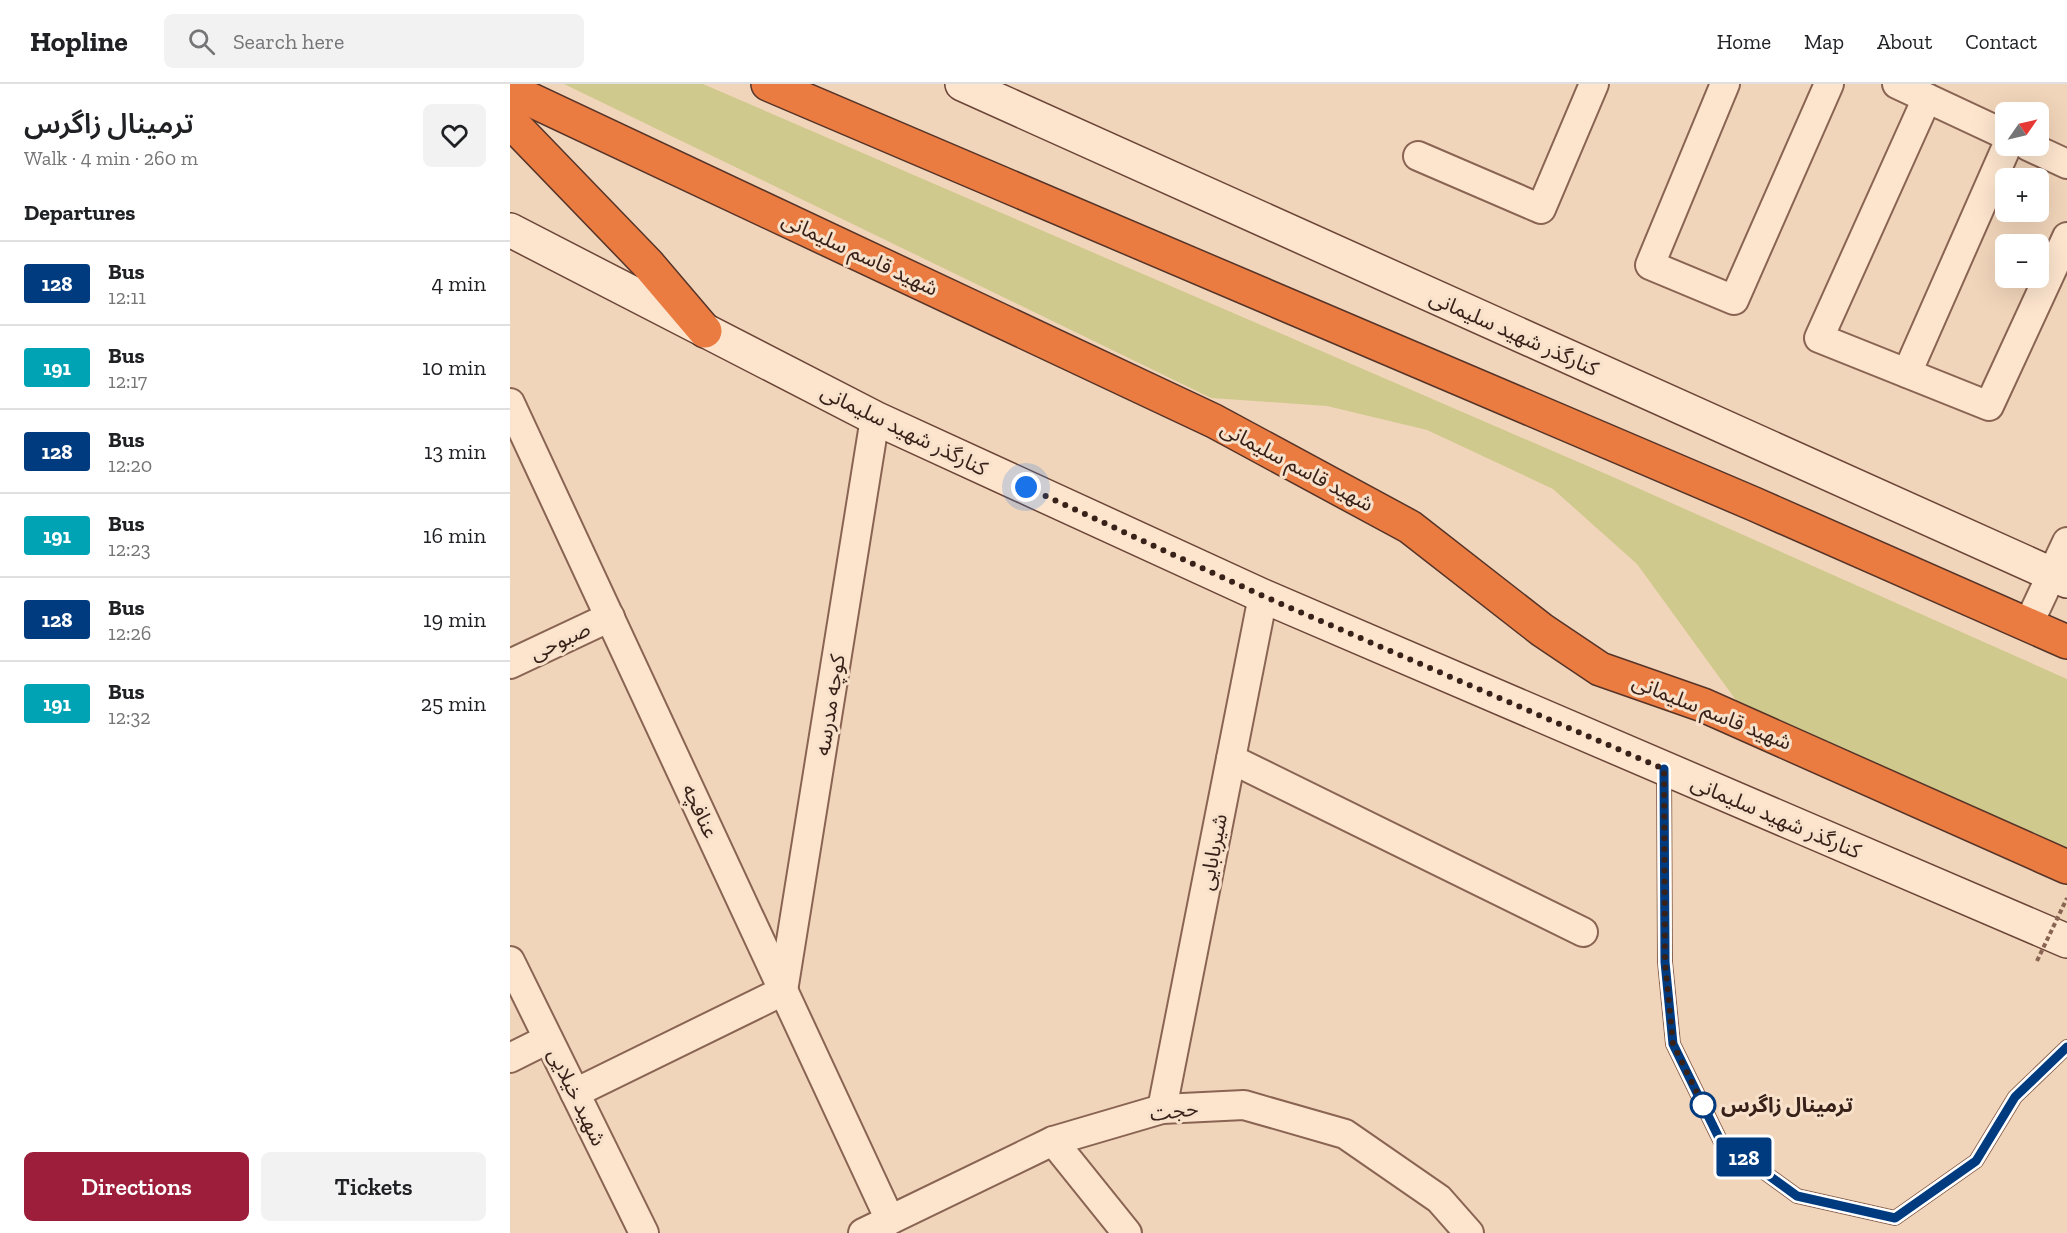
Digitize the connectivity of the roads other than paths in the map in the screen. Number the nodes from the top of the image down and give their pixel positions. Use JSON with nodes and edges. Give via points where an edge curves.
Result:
{"nodes":[{"id":1,"x":768,"y":84,"type":"edge"},
{"id":2,"x":962,"y":84,"type":"edge"},
{"id":3,"x":1594,"y":84,"type":"edge"},
{"id":4,"x":1725,"y":84,"type":"edge"},
{"id":5,"x":1829,"y":84,"type":"edge"},
{"id":6,"x":1897,"y":84,"type":"edge"},
{"id":7,"x":510,"y":90,"type":"edge"},
{"id":8,"x":1927,"y":98,"type":"junction"},
{"id":9,"x":510,"y":121,"type":"edge"},
{"id":10,"x":1995,"y":130,"type":"edge"},
{"id":11,"x":1418,"y":156,"type":"dead end"},
{"id":12,"x":2003,"y":156,"type":"edge"},
{"id":13,"x":2049,"y":156,"type":"edge"},
{"id":14,"x":2067,"y":164,"type":"edge"},
{"id":15,"x":511,"y":233,"type":"edge"},
{"id":16,"x":2067,"y":237,"type":"edge"},
{"id":17,"x":705,"y":331,"type":"junction"},
{"id":18,"x":1907,"y":373,"type":"junction"},
{"id":19,"x":513,"y":418,"type":"edge"},
{"id":20,"x":875,"y":418,"type":"junction"},
{"id":21,"x":2067,"y":542,"type":"edge"},
{"id":22,"x":2059,"y":578,"type":"edge"},
{"id":23,"x":1263,"y":596,"type":"junction"},
{"id":24,"x":610,"y":617,"type":"junction"},
{"id":25,"x":2028,"y":625,"type":"junction"},
{"id":26,"x":2067,"y":642,"type":"edge"},
{"id":27,"x":510,"y":664,"type":"edge"},
{"id":28,"x":1231,"y":759,"type":"junction"},
{"id":29,"x":1664,"y":769,"type":"junction"},
{"id":30,"x":2067,"y":867,"type":"edge"},
{"id":31,"x":1582,"y":932,"type":"dead end"},
{"id":32,"x":2067,"y":941,"type":"edge"},
{"id":33,"x":510,"y":961,"type":"edge"},
{"id":34,"x":783,"y":991,"type":"junction"},
{"id":35,"x":548,"y":1039,"type":"junction"},
{"id":36,"x":2067,"y":1047,"type":"edge"},
{"id":37,"x":510,"y":1058,"type":"edge"},
{"id":38,"x":575,"y":1093,"type":"junction"},
{"id":39,"x":1162,"y":1109,"type":"junction"},
{"id":40,"x":1053,"y":1141,"type":"junction"},
{"id":41,"x":890,"y":1220,"type":"junction"},
{"id":42,"x":644,"y":1233,"type":"edge"},
{"id":43,"x":863,"y":1233,"type":"edge"},
{"id":44,"x":1127,"y":1233,"type":"edge"},
{"id":45,"x":1469,"y":1233,"type":"edge"}],
"edges":[{"from":1,"to":25,"type":"highway","via":[[1754,504]]},
{"from":2,"to":22,"type":"street","name":"کنارگذر شهید سلیمانی"},
{"from":3,"to":11,"type":"street","via":[[1541,209]]},
{"from":4,"to":5,"type":"street","via":[[1650,265],[1734,300]]},
{"from":6,"to":8,"type":"street"},
{"from":7,"to":30,"type":"highway","name":"شهید قاسم سلیمانی","via":[[1214,421],[1410,527],[1542,630],[1600,669],[1703,705]]},
{"from":8,"to":10,"type":"street"},
{"from":8,"to":18,"type":"street","via":[[1819,338]]},
{"from":9,"to":17,"type":"highway","via":[[648,264]]},
{"from":12,"to":18,"type":"street"},
{"from":13,"to":14,"type":"street"},
{"from":15,"to":17,"type":"street","name":"کنارگذر شهید سلیمانی"},
{"from":16,"to":18,"type":"street","via":[[1989,406]]},
{"from":17,"to":20,"type":"street","name":"کنارگذر شهید سلیمانی"},
{"from":19,"to":24,"type":"street","name":"عنافچه"},
{"from":20,"to":23,"type":"street","name":"کنارگذر شهید سلیمانی"},
{"from":20,"to":34,"type":"street","name":"کوچه مدرسه"},
{"from":21,"to":22,"type":"street"},
{"from":22,"to":25,"type":"street"},
{"from":23,"to":28,"type":"street","name":"شیربابایی"},
{"from":23,"to":29,"type":"street","name":"کنارگذر شهید سلیمانی"},
{"from":24,"to":27,"type":"street","name":"صبوحی"},
{"from":24,"to":34,"type":"street","name":"عنافچه"},
{"from":25,"to":26,"type":"highway"},
{"from":28,"to":31,"type":"street"},
{"from":28,"to":39,"type":"street","name":"شیربابایی"},
{"from":29,"to":32,"type":"street","name":"کنارگذر شهید سلیمانی"},
{"from":29,"to":36,"type":"lane","via":[[1665,962],[1673,1044],[1720,1140],[1797,1196],[1895,1218],[1976,1161],[2015,1097]]},
{"from":33,"to":35,"type":"street","name":"شهید خیلایی"},
{"from":34,"to":38,"type":"street"},
{"from":34,"to":41,"type":"street","name":"عنافچه"},
{"from":35,"to":37,"type":"street"},
{"from":35,"to":38,"type":"street","name":"شهید خیلایی"},
{"from":38,"to":42,"type":"street","name":"شهید خیلایی"},
{"from":39,"to":40,"type":"street","name":"حجت"},
{"from":39,"to":45,"type":"street","name":"حجت","via":[[1244,1105],[1344,1134],[1439,1199]]},
{"from":40,"to":41,"type":"street","name":"حجت"},
{"from":40,"to":44,"type":"street"},
{"from":41,"to":43,"type":"street","name":"حجت"}]}
